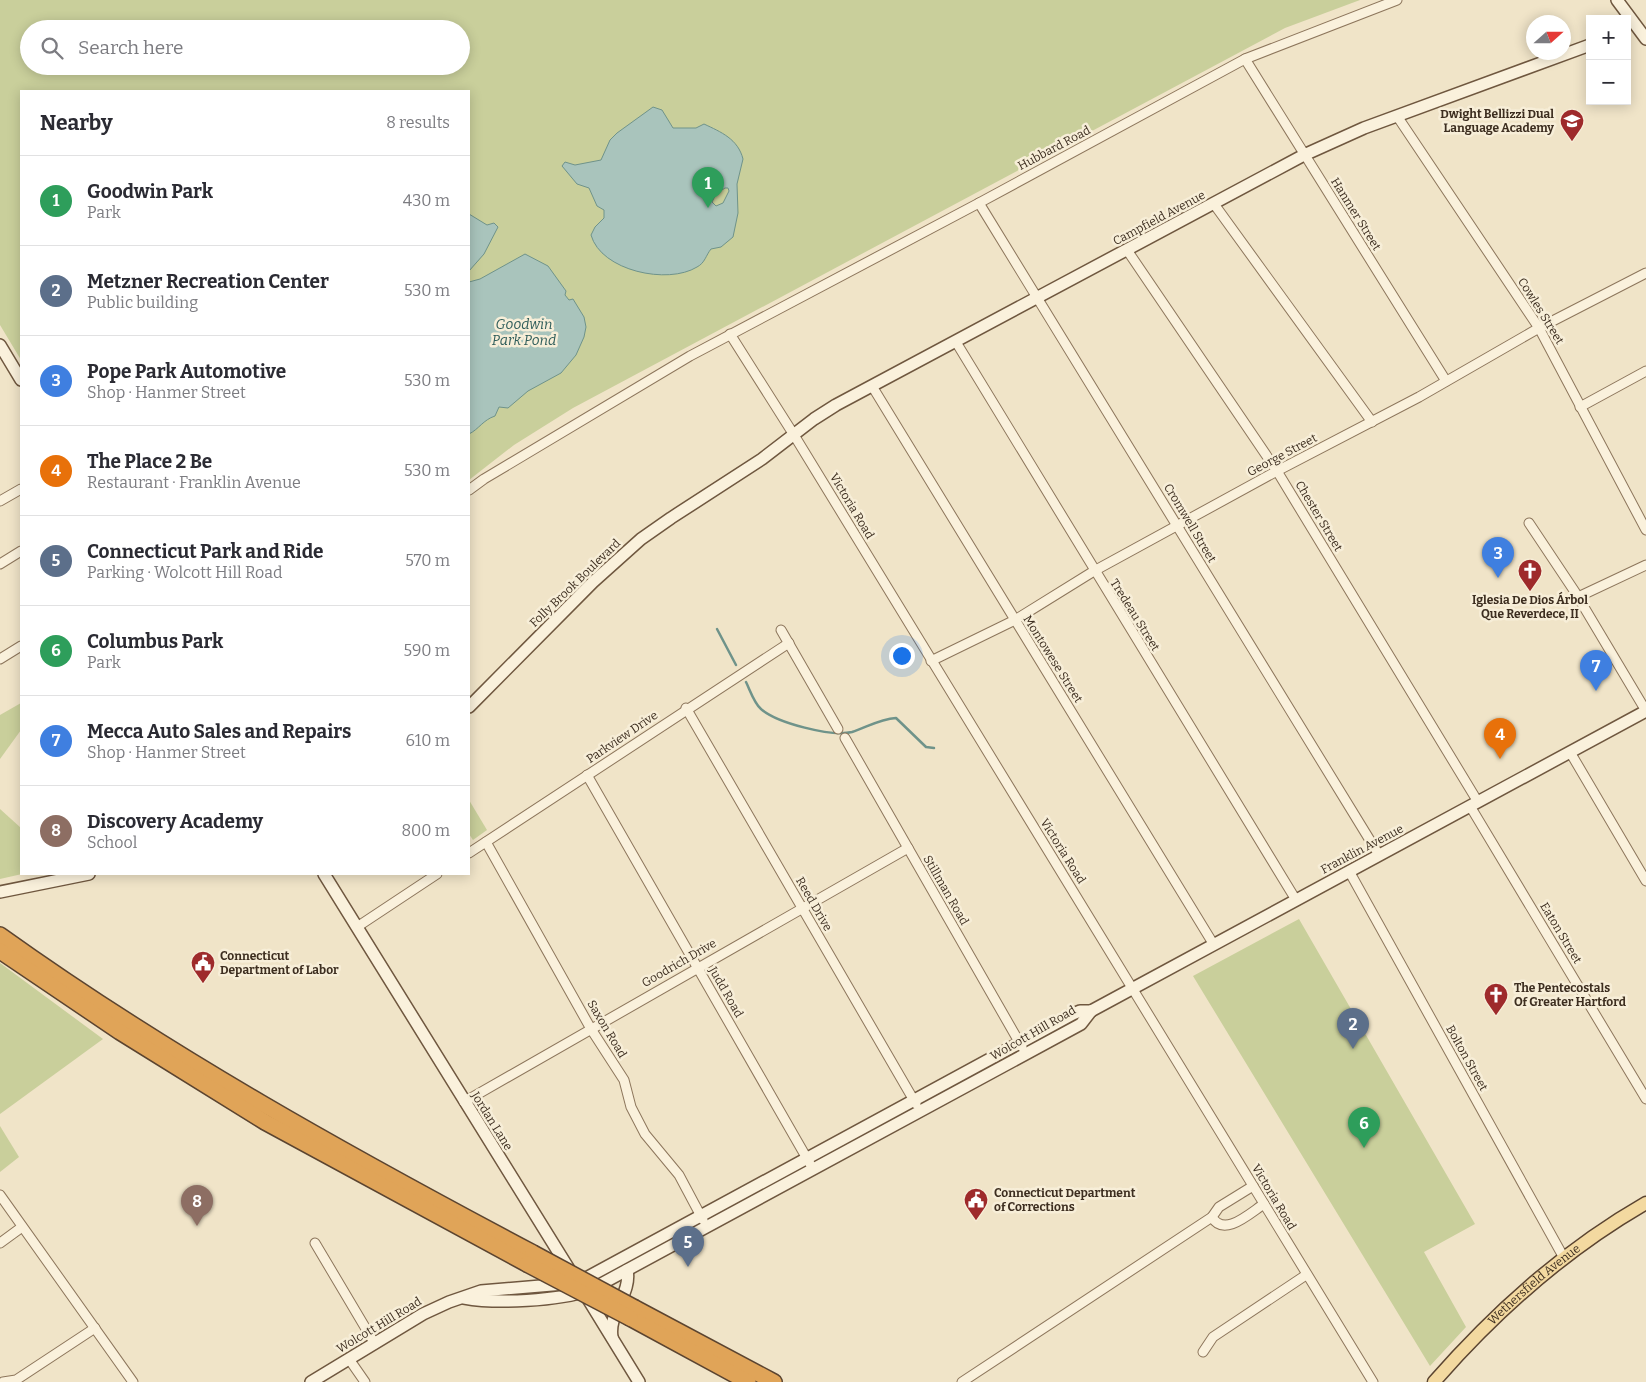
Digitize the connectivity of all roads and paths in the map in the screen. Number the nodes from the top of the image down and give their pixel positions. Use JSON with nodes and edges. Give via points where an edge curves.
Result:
{"nodes":[{"id":1,"x":1397,"y":0,"type":"edge"},
{"id":2,"x":1617,"y":0,"type":"edge"},
{"id":3,"x":1637,"y":30,"type":"edge"},
{"id":4,"x":1646,"y":39,"type":"edge"},
{"id":5,"x":1586,"y":46,"type":"edge"},
{"id":6,"x":1245,"y":59,"type":"junction"},
{"id":7,"x":1397,"y":116,"type":"junction"},
{"id":8,"x":1304,"y":155,"type":"junction"},
{"id":9,"x":979,"y":203,"type":"junction"},
{"id":10,"x":1214,"y":204,"type":"junction"},
{"id":11,"x":1127,"y":250,"type":"junction"},
{"id":12,"x":1646,"y":274,"type":"edge"},
{"id":13,"x":1038,"y":298,"type":"junction"},
{"id":14,"x":1539,"y":328,"type":"junction"},
{"id":15,"x":730,"y":334,"type":"junction"},
{"id":16,"x":956,"y":342,"type":"junction"},
{"id":17,"x":0,"y":345,"type":"edge"},
{"id":18,"x":1646,"y":371,"type":"edge"},
{"id":19,"x":20,"y":378,"type":"edge"},
{"id":20,"x":1446,"y":382,"type":"junction"},
{"id":21,"x":872,"y":386,"type":"junction"},
{"id":22,"x":1580,"y":407,"type":"junction"},
{"id":23,"x":1372,"y":422,"type":"junction"},
{"id":24,"x":794,"y":434,"type":"junction"},
{"id":25,"x":762,"y":458,"type":"joint"},
{"id":26,"x":1277,"y":471,"type":"junction"},
{"id":27,"x":470,"y":489,"type":"edge"},
{"id":28,"x":20,"y":490,"type":"edge"},
{"id":29,"x":0,"y":501,"type":"edge"},
{"id":30,"x":1529,"y":523,"type":"dead end"},
{"id":31,"x":1177,"y":527,"type":"junction"},
{"id":32,"x":1646,"y":530,"type":"edge"},
{"id":33,"x":20,"y":552,"type":"edge"},
{"id":34,"x":0,"y":564,"type":"edge"},
{"id":35,"x":1646,"y":566,"type":"edge"},
{"id":36,"x":1094,"y":571,"type":"junction"},
{"id":37,"x":1578,"y":597,"type":"junction"},
{"id":38,"x":1015,"y":620,"type":"junction"},
{"id":39,"x":781,"y":630,"type":"dead end"},
{"id":40,"x":789,"y":642,"type":"junction"},
{"id":41,"x":20,"y":647,"type":"edge"},
{"id":42,"x":0,"y":659,"type":"edge"},
{"id":43,"x":932,"y":661,"type":"junction"},
{"id":44,"x":470,"y":707,"type":"edge"},
{"id":45,"x":686,"y":708,"type":"junction"},
{"id":46,"x":1646,"y":711,"type":"edge"},
{"id":47,"x":838,"y":729,"type":"dead end"},
{"id":48,"x":845,"y":738,"type":"dead end"},
{"id":49,"x":1570,"y":752,"type":"junction"},
{"id":50,"x":587,"y":775,"type":"junction"},
{"id":51,"x":1474,"y":804,"type":"junction"},
{"id":52,"x":486,"y":842,"type":"junction"},
{"id":53,"x":908,"y":848,"type":"junction"},
{"id":54,"x":470,"y":852,"type":"edge"},
{"id":55,"x":1379,"y":855,"type":"junction"},
{"id":56,"x":1350,"y":871,"type":"junction"},
{"id":57,"x":84,"y":875,"type":"edge"},
{"id":58,"x":325,"y":875,"type":"edge"},
{"id":59,"x":435,"y":875,"type":"edge"},
{"id":60,"x":1646,"y":881,"type":"edge"},
{"id":61,"x":0,"y":892,"type":"edge"},
{"id":62,"x":1296,"y":900,"type":"junction"},
{"id":63,"x":802,"y":909,"type":"junction"},
{"id":64,"x":357,"y":927,"type":"junction"},
{"id":65,"x":0,"y":935,"type":"edge"},
{"id":66,"x":1214,"y":945,"type":"junction"},
{"id":67,"x":0,"y":951,"type":"edge"},
{"id":68,"x":697,"y":967,"type":"junction"},
{"id":69,"x":1133,"y":989,"type":"junction"},
{"id":70,"x":1091,"y":1011,"type":"junction"},
{"id":71,"x":591,"y":1029,"type":"junction"},
{"id":72,"x":1019,"y":1043,"type":"junction"},
{"id":73,"x":1026,"y":1054,"type":"junction"},
{"id":74,"x":1646,"y":1099,"type":"edge"},
{"id":75,"x":914,"y":1100,"type":"junction"},
{"id":76,"x":464,"y":1102,"type":"junction"},
{"id":77,"x":920,"y":1112,"type":"junction"},
{"id":78,"x":807,"y":1158,"type":"junction"},
{"id":79,"x":813,"y":1169,"type":"junction"},
{"id":80,"x":1253,"y":1186,"type":"junction"},
{"id":81,"x":0,"y":1195,"type":"edge"},
{"id":82,"x":1646,"y":1203,"type":"edge"},
{"id":83,"x":1264,"y":1204,"type":"junction"},
{"id":84,"x":700,"y":1216,"type":"junction"},
{"id":85,"x":1212,"y":1217,"type":"junction"},
{"id":86,"x":22,"y":1227,"type":"junction"},
{"id":87,"x":706,"y":1227,"type":"junction"},
{"id":88,"x":549,"y":1238,"type":"junction"},
{"id":89,"x":0,"y":1243,"type":"edge"},
{"id":90,"x":315,"y":1243,"type":"dead end"},
{"id":91,"x":1564,"y":1258,"type":"junction"},
{"id":92,"x":530,"y":1259,"type":"junction"},
{"id":93,"x":627,"y":1270,"type":"junction"},
{"id":94,"x":1306,"y":1275,"type":"junction"},
{"id":95,"x":576,"y":1281,"type":"junction"},
{"id":96,"x":524,"y":1288,"type":"junction"},
{"id":97,"x":583,"y":1292,"type":"junction"},
{"id":98,"x":497,"y":1296,"type":"junction"},
{"id":99,"x":632,"y":1313,"type":"junction"},
{"id":100,"x":95,"y":1328,"type":"junction"},
{"id":101,"x":612,"y":1340,"type":"junction"},
{"id":102,"x":375,"y":1344,"type":"junction"},
{"id":103,"x":1203,"y":1352,"type":"dead end"},
{"id":104,"x":349,"y":1359,"type":"junction"},
{"id":105,"x":15,"y":1381,"type":"edge"},
{"id":106,"x":3,"y":1382,"type":"edge"},
{"id":107,"x":133,"y":1382,"type":"edge"},
{"id":108,"x":311,"y":1382,"type":"edge"},
{"id":109,"x":364,"y":1382,"type":"edge"},
{"id":110,"x":639,"y":1382,"type":"edge"},
{"id":111,"x":748,"y":1382,"type":"edge"},
{"id":112,"x":774,"y":1382,"type":"edge"},
{"id":113,"x":962,"y":1382,"type":"edge"},
{"id":114,"x":1373,"y":1382,"type":"edge"},
{"id":115,"x":1434,"y":1382,"type":"edge"}],
"edges":[{"from":1,"to":6,"type":"street","name":"Hubbard Road"},
{"from":2,"to":3,"type":"main road"},
{"from":3,"to":4,"type":"main road"},
{"from":5,"to":7,"type":"main road","name":"Campfield Avenue"},
{"from":6,"to":8,"type":"street","name":"Hanmer Street"},
{"from":6,"to":9,"type":"street","name":"Hubbard Road"},
{"from":7,"to":8,"type":"main road","name":"Campfield Avenue"},
{"from":7,"to":14,"type":"street","name":"Cowles Street"},
{"from":8,"to":10,"type":"main road","name":"Campfield Avenue"},
{"from":8,"to":20,"type":"street","name":"Hanmer Street"},
{"from":9,"to":13,"type":"street","name":"Cromwell Street"},
{"from":9,"to":15,"type":"street","name":"Hubbard Road"},
{"from":10,"to":11,"type":"main road","name":"Campfield Avenue"},
{"from":10,"to":23,"type":"street"},
{"from":11,"to":13,"type":"main road","name":"Campfield Avenue"},
{"from":11,"to":26,"type":"street","name":"Chester Street"},
{"from":12,"to":14,"type":"street","name":"George Street"},
{"from":13,"to":16,"type":"main road","name":"Campfield Avenue"},
{"from":13,"to":31,"type":"street","name":"Cromwell Street"},
{"from":14,"to":20,"type":"street","name":"George Street"},
{"from":14,"to":22,"type":"street","name":"Cowles Street"},
{"from":15,"to":24,"type":"street","name":"Victoria Road"},
{"from":15,"to":27,"type":"street","name":"Hubbard Road"},
{"from":16,"to":21,"type":"main road","name":"Campfield Avenue"},
{"from":16,"to":36,"type":"street","name":"Tredeau Street"},
{"from":17,"to":19,"type":"main road"},
{"from":18,"to":22,"type":"street"},
{"from":20,"to":23,"type":"street","name":"George Street"},
{"from":21,"to":24,"type":"main road","name":"Campfield Avenue"},
{"from":21,"to":38,"type":"street","name":"Montowese Street"},
{"from":22,"to":32,"type":"street","name":"Cowles Street"},
{"from":23,"to":26,"type":"street","name":"George Street"},
{"from":24,"to":25,"type":"main road","name":"Campfield Avenue"},
{"from":24,"to":43,"type":"street","name":"Victoria Road"},
{"from":25,"to":44,"type":"main road","name":"Folly Brook Boulevard","via":[[670,518],[620,557]]},
{"from":26,"to":31,"type":"street","name":"George Street"},
{"from":26,"to":51,"type":"street","name":"Chester Street"},
{"from":28,"to":29,"type":"street"},
{"from":30,"to":37,"type":"street"},
{"from":31,"to":36,"type":"street","name":"George Street"},
{"from":31,"to":55,"type":"street","name":"Cromwell Street"},
{"from":33,"to":34,"type":"street"},
{"from":35,"to":37,"type":"street"},
{"from":36,"to":38,"type":"street","name":"George Street"},
{"from":36,"to":62,"type":"street","name":"Tredeau Street"},
{"from":37,"to":46,"type":"street"},
{"from":38,"to":43,"type":"street","name":"George Street"},
{"from":38,"to":66,"type":"street","name":"Montowese Street"},
{"from":39,"to":40,"type":"street"},
{"from":40,"to":45,"type":"street","name":"Parkview Drive"},
{"from":40,"to":47,"type":"street"},
{"from":41,"to":42,"type":"street"},
{"from":43,"to":69,"type":"street","name":"Victoria Road"},
{"from":45,"to":50,"type":"street","name":"Parkview Drive"},
{"from":45,"to":63,"type":"street","name":"Reed Drive"},
{"from":46,"to":49,"type":"main road","name":"Franklin Avenue"},
{"from":48,"to":53,"type":"street","name":"Stillman Road"},
{"from":49,"to":51,"type":"main road","name":"Franklin Avenue"},
{"from":49,"to":60,"type":"street"},
{"from":50,"to":52,"type":"street","name":"Parkview Drive"},
{"from":50,"to":68,"type":"street","name":"Judd Road"},
{"from":51,"to":55,"type":"main road","name":"Franklin Avenue"},
{"from":51,"to":74,"type":"street","name":"Eaton Street"},
{"from":52,"to":54,"type":"street","name":"Parkview Drive"},
{"from":52,"to":71,"type":"street","name":"Saxon Road"},
{"from":53,"to":63,"type":"street","name":"Goodrich Drive"},
{"from":53,"to":72,"type":"street","name":"Stillman Road"},
{"from":55,"to":56,"type":"main road","name":"Franklin Avenue"},
{"from":56,"to":62,"type":"main road","name":"Franklin Avenue"},
{"from":56,"to":91,"type":"street","name":"Bolton Street"},
{"from":57,"to":61,"type":"main road"},
{"from":58,"to":64,"type":"main road","name":"Jordan Lane"},
{"from":59,"to":64,"type":"street"},
{"from":62,"to":66,"type":"main road","name":"Franklin Avenue"},
{"from":63,"to":68,"type":"street","name":"Goodrich Drive"},
{"from":63,"to":75,"type":"street","name":"Reed Drive"},
{"from":64,"to":76,"type":"main road","name":"Jordan Lane"},
{"from":65,"to":92,"type":"highway","via":[[246,1095]]},
{"from":66,"to":69,"type":"main road","name":"Franklin Avenue"},
{"from":67,"to":92,"type":"highway","via":[[120,1032],[265,1122]]},
{"from":68,"to":71,"type":"street","name":"Goodrich Drive"},
{"from":68,"to":78,"type":"street","name":"Judd Road"},
{"from":69,"to":70,"type":"main road","name":"Franklin Avenue"},
{"from":69,"to":80,"type":"street","name":"Victoria Road"},
{"from":70,"to":72,"type":"main road","name":"Wolcott Hill Road","via":[[1077,1012]]},
{"from":70,"to":73,"type":"main road","name":"Wolcott Hill Road","via":[[1083,1022]]},
{"from":71,"to":76,"type":"street","name":"Goodrich Drive"},
{"from":71,"to":84,"type":"street","name":"Saxon Road","via":[[624,1080],[631,1107],[645,1134],[679,1174]]},
{"from":72,"to":73,"type":"street","name":"Stillman Road"},
{"from":72,"to":75,"type":"main road","name":"Wolcott Hill Road"},
{"from":73,"to":77,"type":"main road","name":"Wolcott Hill Road"},
{"from":75,"to":77,"type":"street","name":"Reed Drive"},
{"from":75,"to":78,"type":"main road","name":"Wolcott Hill Road"},
{"from":76,"to":88,"type":"main road","name":"Jordan Lane"},
{"from":77,"to":79,"type":"main road","name":"Wolcott Hill Road"},
{"from":78,"to":79,"type":"street","name":"Judd Road"},
{"from":78,"to":84,"type":"main road","name":"Wolcott Hill Road"},
{"from":79,"to":87,"type":"main road","name":"Wolcott Hill Road"},
{"from":80,"to":83,"type":"street","name":"Victoria Road"},
{"from":80,"to":85,"type":"street","via":[[1219,1207]]},
{"from":81,"to":86,"type":"street"},
{"from":82,"to":91,"type":"main road","name":"Wethersfield Avenue"},
{"from":83,"to":85,"type":"street","via":[[1224,1226]]},
{"from":83,"to":94,"type":"street","name":"Victoria Road"},
{"from":84,"to":87,"type":"street","name":"Saxon Road"},
{"from":84,"to":95,"type":"main road","name":"Wolcott Hill Road"},
{"from":85,"to":113,"type":"street"},
{"from":86,"to":89,"type":"street"},
{"from":86,"to":100,"type":"street"},
{"from":87,"to":93,"type":"main road","name":"Wolcott Hill Road"},
{"from":88,"to":95,"type":"main road","name":"Jordan Lane"},
{"from":88,"to":96,"type":"main road","via":[[550,1256],[545,1270]]},
{"from":90,"to":102,"type":"street"},
{"from":91,"to":115,"type":"main road","name":"Wethersfield Avenue","via":[[1487,1324]]},
{"from":92,"to":99,"type":"highway","bridge":true},
{"from":93,"to":97,"type":"main road","name":"Wolcott Hill Road"},
{"from":93,"to":101,"type":"main road","via":[[628,1281],[612,1324]]},
{"from":94,"to":103,"type":"street","via":[[1212,1337]]},
{"from":94,"to":114,"type":"street","name":"Victoria Road"},
{"from":95,"to":96,"type":"main road","name":"Wolcott Hill Road"},
{"from":95,"to":97,"type":"main road","name":"Jordan Lane"},
{"from":96,"to":98,"type":"main road","name":"Wolcott Hill Road"},
{"from":97,"to":98,"type":"main road","name":"Wolcott Hill Road","via":[[570,1296]]},
{"from":97,"to":101,"type":"main road","name":"Jordan Lane"},
{"from":98,"to":102,"type":"main road","name":"Wolcott Hill Road","via":[[481,1291],[440,1306]]},
{"from":99,"to":111,"type":"highway"},
{"from":99,"to":112,"type":"highway"},
{"from":100,"to":105,"type":"street"},
{"from":100,"to":107,"type":"street"},
{"from":101,"to":110,"type":"main road","name":"Jordan Lane"},
{"from":102,"to":104,"type":"main road","name":"Wolcott Hill Road"},
{"from":104,"to":108,"type":"main road","name":"Wolcott Hill Road"},
{"from":104,"to":109,"type":"street"},
{"from":105,"to":106,"type":"street"}]}
